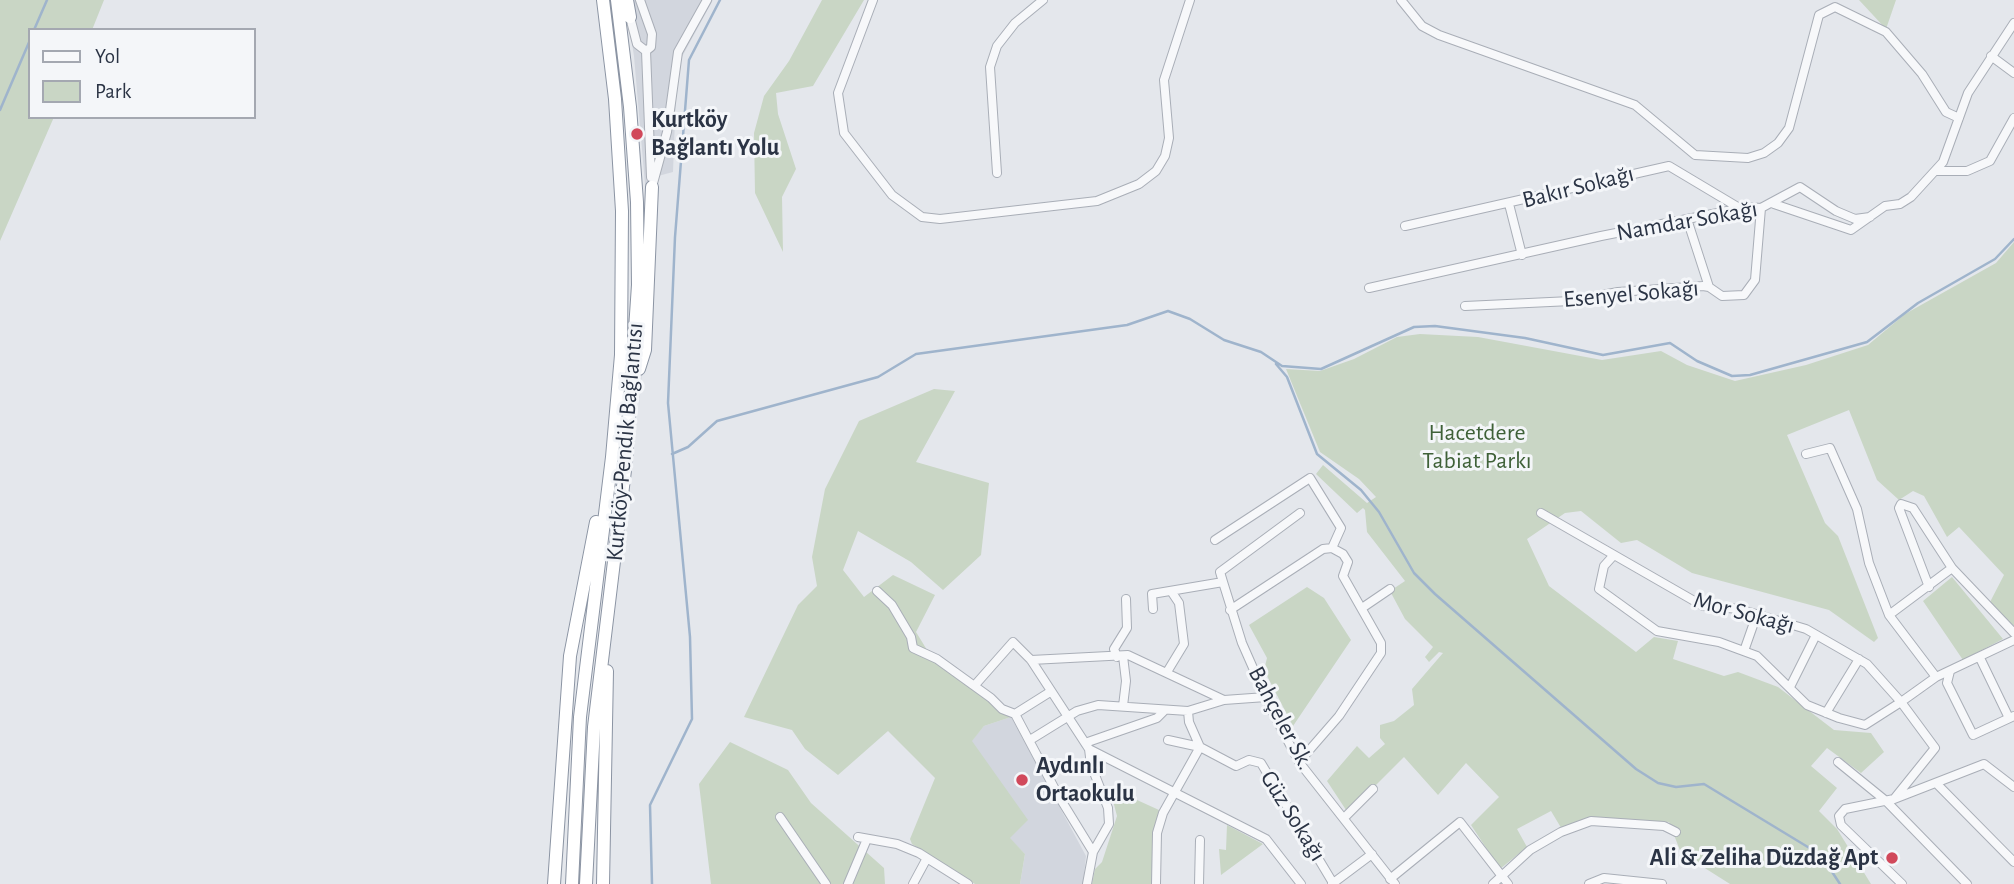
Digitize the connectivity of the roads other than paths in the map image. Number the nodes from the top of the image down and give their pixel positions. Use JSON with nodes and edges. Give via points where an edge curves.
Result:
{"nodes":[{"id":1,"x":603,"y":0,"type":"edge"},
{"id":2,"x":617,"y":0,"type":"edge"},
{"id":3,"x":627,"y":0,"type":"edge"},
{"id":4,"x":640,"y":0,"type":"edge"},
{"id":5,"x":707,"y":0,"type":"edge"},
{"id":6,"x":873,"y":0,"type":"edge"},
{"id":7,"x":1043,"y":0,"type":"edge"},
{"id":8,"x":1190,"y":0,"type":"edge"},
{"id":9,"x":1401,"y":0,"type":"edge"},
{"id":10,"x":630,"y":17,"type":"joint"},
{"id":11,"x":2014,"y":23,"type":"edge"},
{"id":12,"x":646,"y":51,"type":"junction"},
{"id":13,"x":1991,"y":56,"type":"junction"},
{"id":14,"x":2014,"y":73,"type":"edge"},
{"id":15,"x":1959,"y":118,"type":"junction"},
{"id":16,"x":2014,"y":118,"type":"edge"},
{"id":17,"x":650,"y":121,"type":"junction"},
{"id":18,"x":668,"y":124,"type":"junction"},
{"id":19,"x":1936,"y":171,"type":"junction"},
{"id":20,"x":997,"y":173,"type":"dead end"},
{"id":21,"x":652,"y":187,"type":"junction"},
{"id":22,"x":1509,"y":204,"type":"junction"},
{"id":23,"x":1774,"y":204,"type":"junction"},
{"id":24,"x":1761,"y":208,"type":"junction"},
{"id":25,"x":1741,"y":209,"type":"junction"},
{"id":26,"x":1870,"y":217,"type":"junction"},
{"id":27,"x":1687,"y":219,"type":"junction"},
{"id":28,"x":1405,"y":226,"type":"dead end"},
{"id":29,"x":1522,"y":255,"type":"junction"},
{"id":30,"x":1709,"y":287,"type":"junction"},
{"id":31,"x":1369,"y":288,"type":"dead end"},
{"id":32,"x":1465,"y":306,"type":"dead end"},
{"id":33,"x":632,"y":389,"type":"junction"},
{"id":34,"x":1806,"y":454,"type":"dead end"},
{"id":35,"x":612,"y":457,"type":"junction"},
{"id":36,"x":1300,"y":513,"type":"dead end"},
{"id":37,"x":1541,"y":513,"type":"dead end"},
{"id":38,"x":1215,"y":540,"type":"dead end"},
{"id":39,"x":1332,"y":548,"type":"junction"},
{"id":40,"x":1613,"y":556,"type":"junction"},
{"id":41,"x":1952,"y":568,"type":"junction"},
{"id":42,"x":1223,"y":582,"type":"junction"},
{"id":43,"x":1929,"y":587,"type":"junction"},
{"id":44,"x":1390,"y":589,"type":"dead end"},
{"id":45,"x":877,"y":591,"type":"dead end"},
{"id":46,"x":1171,"y":591,"type":"junction"},
{"id":47,"x":1126,"y":599,"type":"dead end"},
{"id":48,"x":1362,"y":608,"type":"junction"},
{"id":49,"x":1153,"y":609,"type":"dead end"},
{"id":50,"x":1230,"y":610,"type":"junction"},
{"id":51,"x":1757,"y":614,"type":"junction"},
{"id":52,"x":1889,"y":615,"type":"junction"},
{"id":53,"x":606,"y":622,"type":"junction"},
{"id":54,"x":2014,"y":633,"type":"edge"},
{"id":55,"x":1816,"y":635,"type":"junction"},
{"id":56,"x":2014,"y":640,"type":"edge"},
{"id":57,"x":1744,"y":651,"type":"junction"},
{"id":58,"x":1120,"y":657,"type":"junction"},
{"id":59,"x":1980,"y":658,"type":"junction"},
{"id":60,"x":1859,"y":659,"type":"junction"},
{"id":61,"x":1031,"y":660,"type":"junction"},
{"id":62,"x":1950,"y":671,"type":"junction"},
{"id":63,"x":1167,"y":672,"type":"junction"},
{"id":64,"x":1936,"y":677,"type":"junction"},
{"id":65,"x":975,"y":685,"type":"junction"},
{"id":66,"x":1790,"y":687,"type":"junction"},
{"id":67,"x":1050,"y":692,"type":"junction"},
{"id":68,"x":1266,"y":697,"type":"junction"},
{"id":69,"x":1224,"y":700,"type":"junction"},
{"id":70,"x":1901,"y":702,"type":"junction"},
{"id":71,"x":1123,"y":706,"type":"junction"},
{"id":72,"x":1165,"y":710,"type":"junction"},
{"id":73,"x":1188,"y":711,"type":"junction"},
{"id":74,"x":1826,"y":713,"type":"junction"},
{"id":75,"x":1015,"y":715,"type":"junction"},
{"id":76,"x":1067,"y":717,"type":"junction"},
{"id":77,"x":2012,"y":717,"type":"edge"},
{"id":78,"x":1030,"y":740,"type":"junction"},
{"id":79,"x":1168,"y":740,"type":"dead end"},
{"id":80,"x":1087,"y":746,"type":"junction"},
{"id":81,"x":1200,"y":747,"type":"junction"},
{"id":82,"x":1299,"y":762,"type":"junction"},
{"id":83,"x":1838,"y":762,"type":"dead end"},
{"id":84,"x":1936,"y":783,"type":"junction"},
{"id":85,"x":2014,"y":787,"type":"edge"},
{"id":86,"x":1373,"y":789,"type":"dead end"},
{"id":87,"x":1174,"y":793,"type":"junction"},
{"id":88,"x":559,"y":796,"type":"junction"},
{"id":89,"x":1890,"y":800,"type":"junction"},
{"id":90,"x":780,"y":817,"type":"dead end"},
{"id":91,"x":1344,"y":818,"type":"junction"},
{"id":92,"x":1676,"y":832,"type":"dead end"},
{"id":93,"x":1200,"y":840,"type":"dead end"},
{"id":94,"x":1093,"y":852,"type":"junction"},
{"id":95,"x":1372,"y":854,"type":"junction"},
{"id":96,"x":927,"y":858,"type":"junction"},
{"id":97,"x":2014,"y":862,"type":"edge"},
{"id":98,"x":1500,"y":876,"type":"junction"},
{"id":99,"x":1392,"y":881,"type":"edge"},
{"id":100,"x":1333,"y":883,"type":"edge"},
{"id":101,"x":546,"y":884,"type":"edge"},
{"id":102,"x":554,"y":884,"type":"edge"},
{"id":103,"x":572,"y":884,"type":"edge"},
{"id":104,"x":586,"y":884,"type":"edge"},
{"id":105,"x":603,"y":884,"type":"edge"},
{"id":106,"x":826,"y":884,"type":"edge"},
{"id":107,"x":848,"y":884,"type":"edge"},
{"id":108,"x":855,"y":884,"type":"edge"},
{"id":109,"x":913,"y":884,"type":"edge"},
{"id":110,"x":968,"y":884,"type":"edge"},
{"id":111,"x":1087,"y":884,"type":"edge"},
{"id":112,"x":1156,"y":884,"type":"edge"},
{"id":113,"x":1199,"y":884,"type":"edge"},
{"id":114,"x":1301,"y":884,"type":"edge"},
{"id":115,"x":1493,"y":884,"type":"edge"},
{"id":116,"x":1508,"y":884,"type":"edge"},
{"id":117,"x":1589,"y":884,"type":"edge"},
{"id":118,"x":1662,"y":884,"type":"edge"},
{"id":119,"x":1902,"y":884,"type":"edge"},
{"id":120,"x":1967,"y":884,"type":"edge"}],
"edges":[{"from":1,"to":35,"type":"highway","name":"Kurtköy-Pendik Bağlantısı","via":[[622,211],[621,355]]},
{"from":2,"to":33,"type":"highway","name":"Kurtköy-Pendik Bağlantısı","via":[[626,55],[637,202]]},
{"from":3,"to":10,"type":"highway"},
{"from":4,"to":12,"type":"street","via":[[653,41]]},
{"from":5,"to":18,"type":"street","via":[[678,52]]},
{"from":6,"to":8,"type":"street","via":[[838,93],[844,133],[892,195],[922,217],[940,219],[1097,201],[1139,184],[1156,171],[1169,138],[1164,80]]},
{"from":7,"to":20,"type":"street","via":[[1015,23],[997,46],[990,67]]},
{"from":9,"to":15,"type":"street","via":[[1422,26],[1439,35],[1636,105],[1695,155],[1748,158],[1778,143],[1789,128],[1819,15],[1835,7],[1886,32],[1922,74],[1946,112]]},
{"from":10,"to":12,"type":"street","via":[[637,44]]},
{"from":11,"to":13,"type":"street"},
{"from":12,"to":17,"type":"street"},
{"from":13,"to":14,"type":"street"},
{"from":13,"to":15,"type":"street"},
{"from":15,"to":19,"type":"street"},
{"from":16,"to":19,"type":"street","via":[[1990,161],[1967,171]]},
{"from":17,"to":18,"type":"street"},
{"from":17,"to":21,"type":"street"},
{"from":18,"to":21,"type":"street"},
{"from":19,"to":26,"type":"street","via":[[1911,197]]},
{"from":21,"to":33,"type":"highway","via":[[645,350]]},
{"from":22,"to":25,"type":"street","name":"Bakır Sokağı","via":[[1669,166]]},
{"from":22,"to":28,"type":"street","name":"Bakır Sokağı"},
{"from":22,"to":29,"type":"street"},
{"from":23,"to":24,"type":"street","name":"Namdar Sokağı"},
{"from":23,"to":26,"type":"street","via":[[1851,230]]},
{"from":23,"to":26,"type":"street","name":"Namdar Sokağı","via":[[1800,187],[1836,211],[1855,219]]},
{"from":24,"to":25,"type":"street","name":"Namdar Sokağı"},
{"from":24,"to":30,"type":"street","name":"Esenyel Sokağı","via":[[1755,280],[1744,295],[1722,296]]},
{"from":25,"to":27,"type":"street","name":"Namdar Sokağı"},
{"from":27,"to":29,"type":"street","name":"Namdar Sokağı"},
{"from":27,"to":30,"type":"street"},
{"from":29,"to":31,"type":"street","name":"Namdar Sokağı"},
{"from":30,"to":32,"type":"street","name":"Esenyel Sokağı"},
{"from":33,"to":53,"type":"highway","name":"Kurtköy-Pendik Bağlantısı"},
{"from":34,"to":52,"type":"street","via":[[1829,448],[1857,509],[1869,563]]},
{"from":35,"to":88,"type":"highway","via":[[570,656]]},
{"from":35,"to":103,"type":"highway","name":"Kurtköy-Pendik Bağlantısı","via":[[580,717]]},
{"from":36,"to":42,"type":"street","name":"Bahçeler Sk.","via":[[1220,572]]},
{"from":37,"to":40,"type":"street","name":"Mor Sokağı"},
{"from":38,"to":39,"type":"street","via":[[1310,478],[1341,528]]},
{"from":39,"to":48,"type":"street","via":[[1348,562],[1343,576]]},
{"from":39,"to":50,"type":"street","via":[[1323,549]]},
{"from":40,"to":51,"type":"street","name":"Mor Sokağı","via":[[1703,606]]},
{"from":40,"to":57,"type":"street","via":[[1604,566],[1599,589],[1638,619],[1657,631]]},
{"from":41,"to":43,"type":"street"},
{"from":41,"to":43,"type":"street","via":[[1913,508],[1901,504]]},
{"from":41,"to":54,"type":"street"},
{"from":42,"to":46,"type":"street"},
{"from":42,"to":50,"type":"street","name":"Bahçeler Sk."},
{"from":43,"to":52,"type":"street"},
{"from":44,"to":48,"type":"street"},
{"from":45,"to":65,"type":"street","via":[[892,605],[914,648]]},
{"from":46,"to":49,"type":"street","via":[[1152,593]]},
{"from":46,"to":63,"type":"street","via":[[1179,603],[1184,643]]},
{"from":47,"to":58,"type":"street","via":[[1127,628],[1114,649]]},
{"from":48,"to":82,"type":"street","via":[[1381,643],[1381,653],[1339,716]]},
{"from":50,"to":68,"type":"street","name":"Bahçeler Sk."},
{"from":51,"to":55,"type":"street","name":"Mor Sokağı"},
{"from":51,"to":57,"type":"street"},
{"from":52,"to":64,"type":"street"},
{"from":53,"to":104,"type":"highway","name":"Kurtköy-Pendik Bağlantısı","via":[[594,727]]},
{"from":53,"to":105,"type":"highway"},
{"from":55,"to":60,"type":"street","name":"Mor Sokağı"},
{"from":55,"to":66,"type":"street"},
{"from":56,"to":59,"type":"street"},
{"from":57,"to":66,"type":"street","via":[[1757,656]]},
{"from":58,"to":61,"type":"street"},
{"from":58,"to":63,"type":"street","via":[[1139,658]]},
{"from":58,"to":71,"type":"street","via":[[1126,681]]},
{"from":59,"to":62,"type":"street"},
{"from":59,"to":77,"type":"street"},
{"from":60,"to":70,"type":"street","name":"Mor Sokağı"},
{"from":60,"to":74,"type":"street"},
{"from":61,"to":65,"type":"street","via":[[1013,642]]},
{"from":61,"to":67,"type":"street"},
{"from":62,"to":64,"type":"street"},
{"from":62,"to":77,"type":"street","via":[[1947,683],[1973,735]]},
{"from":63,"to":69,"type":"street"},
{"from":64,"to":70,"type":"street"},
{"from":65,"to":75,"type":"street"},
{"from":66,"to":74,"type":"street","via":[[1807,705]]},
{"from":67,"to":75,"type":"street"},
{"from":67,"to":76,"type":"street"},
{"from":68,"to":69,"type":"street"},
{"from":68,"to":82,"type":"street","name":"Bahçeler Sk."},
{"from":69,"to":73,"type":"street"},
{"from":70,"to":74,"type":"street","via":[[1865,725]]},
{"from":70,"to":89,"type":"street","name":"Mor Sokağı","via":[[1935,748]]},
{"from":71,"to":72,"type":"street"},
{"from":71,"to":76,"type":"street","via":[[1098,705]]},
{"from":72,"to":73,"type":"street"},
{"from":72,"to":80,"type":"street","via":[[1157,718]]},
{"from":73,"to":81,"type":"street"},
{"from":75,"to":78,"type":"street"},
{"from":76,"to":78,"type":"street"},
{"from":76,"to":80,"type":"street"},
{"from":78,"to":94,"type":"street"},
{"from":79,"to":81,"type":"street","name":"Güz Sokağı"},
{"from":80,"to":87,"type":"street"},
{"from":80,"to":94,"type":"street","via":[[1109,824]]},
{"from":81,"to":87,"type":"street"},
{"from":81,"to":100,"type":"street","name":"Güz Sokağı","via":[[1236,766],[1249,760],[1261,763]]},
{"from":82,"to":91,"type":"street","name":"Bahçeler Sk."},
{"from":83,"to":89,"type":"street"},
{"from":84,"to":85,"type":"street","via":[[1984,764]]},
{"from":84,"to":89,"type":"street"},
{"from":84,"to":97,"type":"street"},
{"from":86,"to":91,"type":"street"},
{"from":87,"to":112,"type":"street","via":[[1157,833]]},
{"from":87,"to":114,"type":"street","via":[[1266,839]]},
{"from":88,"to":101,"type":"highway"},
{"from":88,"to":102,"type":"highway"},
{"from":89,"to":119,"type":"street","via":[[1845,809],[1839,816],[1841,825]]},
{"from":89,"to":120,"type":"street"},
{"from":90,"to":106,"type":"street"},
{"from":91,"to":95,"type":"street","name":"Bahçeler Sk."},
{"from":92,"to":98,"type":"street","via":[[1664,826],[1591,821],[1530,850]]},
{"from":93,"to":113,"type":"street"},
{"from":94,"to":111,"type":"street"},
{"from":95,"to":99,"type":"street","name":"Bahçeler Sk."},
{"from":95,"to":100,"type":"street"},
{"from":96,"to":107,"type":"street","via":[[897,844],[863,838]]},
{"from":96,"to":109,"type":"street"},
{"from":96,"to":110,"type":"street"},
{"from":98,"to":99,"type":"street","via":[[1460,822]]},
{"from":98,"to":115,"type":"street"},
{"from":98,"to":116,"type":"street"},
{"from":107,"to":108,"type":"street"},
{"from":117,"to":118,"type":"street","via":[[1604,878]]}]}
